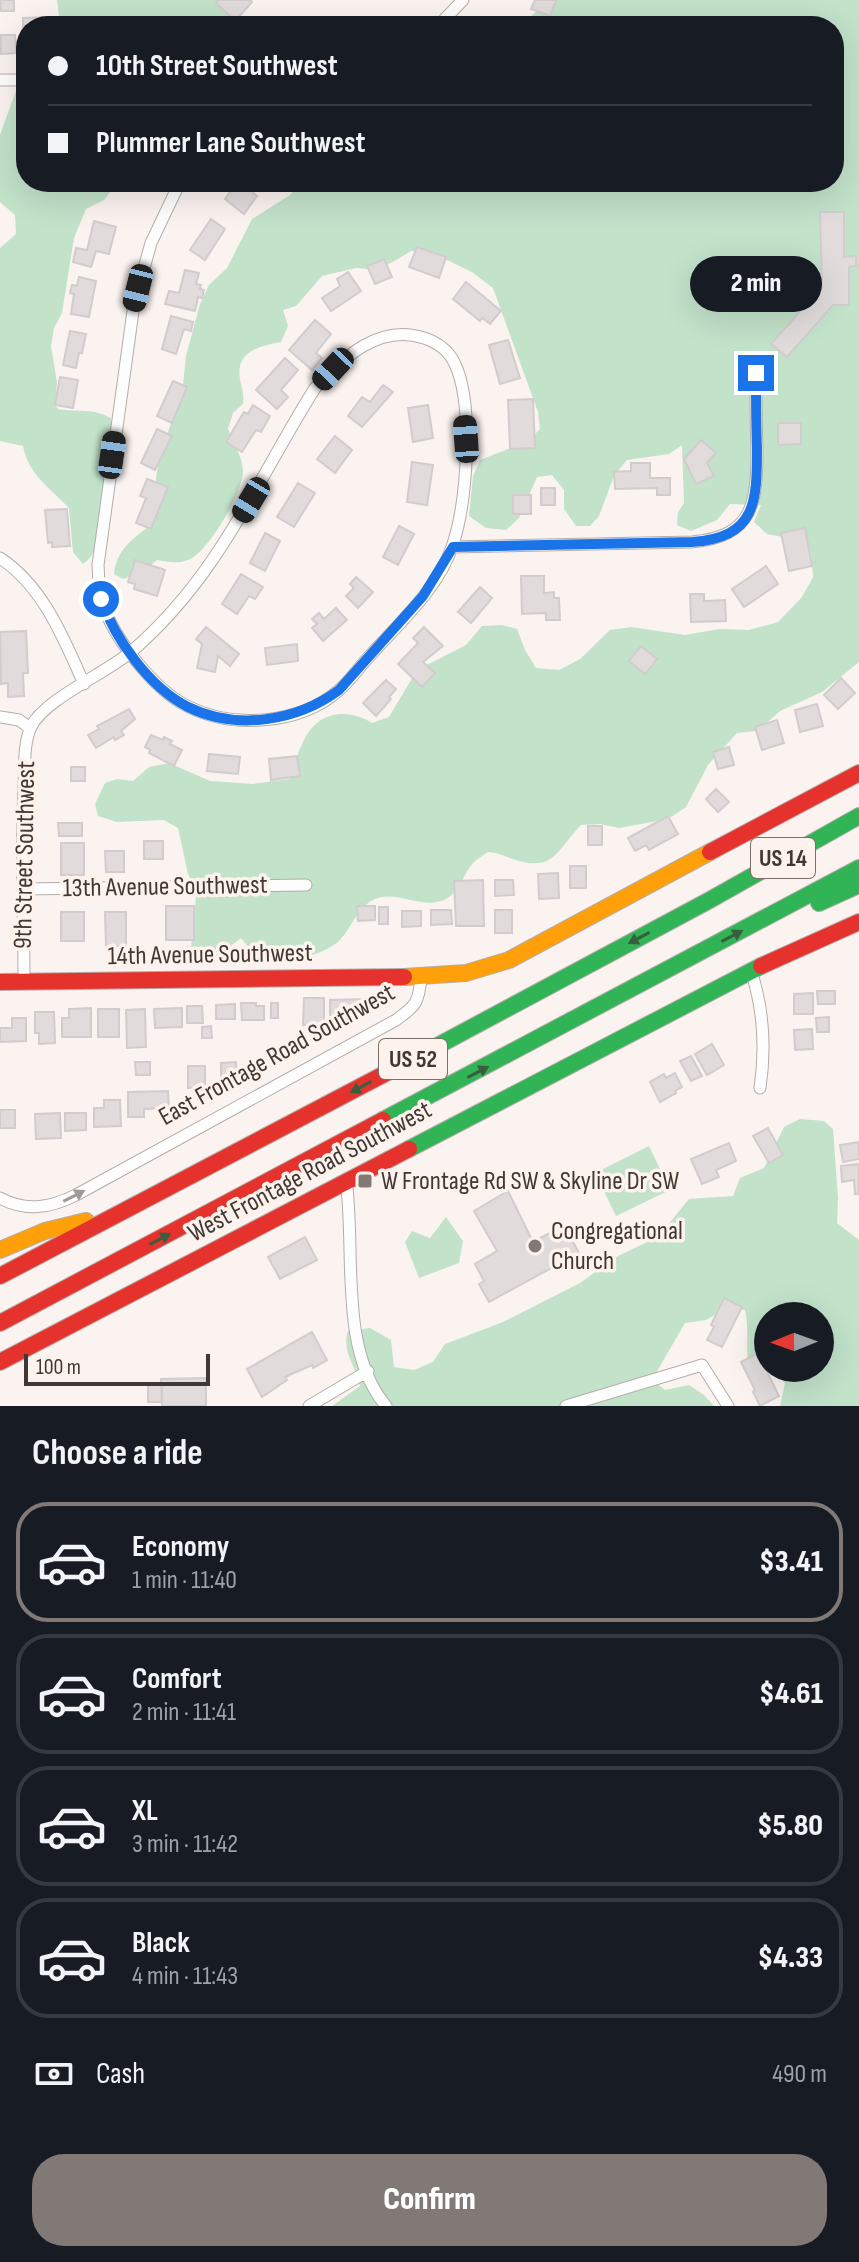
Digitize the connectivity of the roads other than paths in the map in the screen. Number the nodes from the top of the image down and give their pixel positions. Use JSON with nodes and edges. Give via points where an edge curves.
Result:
{"nodes":[{"id":1,"x":463,"y":0,"type":"edge"},
{"id":2,"x":448,"y":16,"type":"edge"},
{"id":3,"x":0,"y":80,"type":"edge"},
{"id":4,"x":15,"y":80,"type":"dead end"},
{"id":5,"x":174,"y":192,"type":"edge"},
{"id":6,"x":756,"y":373,"type":"dead end"},
{"id":7,"x":453,"y":547,"type":"junction"},
{"id":8,"x":0,"y":558,"type":"edge"},
{"id":9,"x":131,"y":652,"type":"junction"},
{"id":10,"x":84,"y":684,"type":"junction"},
{"id":11,"x":0,"y":717,"type":"edge"},
{"id":12,"x":30,"y":728,"type":"junction"},
{"id":13,"x":859,"y":773,"type":"edge"},
{"id":14,"x":859,"y":816,"type":"edge"},
{"id":15,"x":859,"y":831,"type":"edge"},
{"id":16,"x":859,"y":868,"type":"edge"},
{"id":17,"x":306,"y":885,"type":"dead end"},
{"id":18,"x":859,"y":885,"type":"edge"},
{"id":19,"x":23,"y":889,"type":"junction"},
{"id":20,"x":708,"y":901,"type":"junction"},
{"id":21,"x":765,"y":918,"type":"junction"},
{"id":22,"x":859,"y":922,"type":"edge"},
{"id":23,"x":751,"y":971,"type":"junction"},
{"id":24,"x":421,"y":977,"type":"junction"},
{"id":25,"x":0,"y":982,"type":"edge"},
{"id":26,"x":24,"y":982,"type":"junction"},
{"id":27,"x":760,"y":1088,"type":"dead end"},
{"id":28,"x":346,"y":1180,"type":"junction"},
{"id":29,"x":0,"y":1198,"type":"edge"},
{"id":30,"x":117,"y":1213,"type":"junction"},
{"id":31,"x":0,"y":1250,"type":"edge"},
{"id":32,"x":0,"y":1276,"type":"edge"},
{"id":33,"x":0,"y":1325,"type":"edge"},
{"id":34,"x":0,"y":1362,"type":"edge"},
{"id":35,"x":368,"y":1371,"type":"junction"},
{"id":36,"x":309,"y":1406,"type":"edge"},
{"id":37,"x":386,"y":1406,"type":"edge"},
{"id":38,"x":566,"y":1406,"type":"edge"},
{"id":39,"x":728,"y":1406,"type":"edge"}],
"edges":[{"from":1,"to":2,"type":"street"},
{"from":3,"to":4,"type":"street"},
{"from":5,"to":9,"type":"street","via":[[151,243],[134,304],[100,544],[101,599]]},
{"from":6,"to":7,"type":"street","via":[[757,487],[747,518],[725,536],[692,542]]},
{"from":7,"to":9,"type":"street","via":[[423,596],[339,690],[297,714],[239,719],[189,707],[161,687]]},
{"from":7,"to":9,"type":"street","via":[[464,492],[466,439],[456,366],[440,345],[417,336],[372,340],[315,388],[223,547],[193,590]]},
{"from":8,"to":10,"type":"street","via":[[35,591]]},
{"from":9,"to":10,"type":"street"},
{"from":10,"to":12,"type":"street","via":[[50,704]]},
{"from":11,"to":12,"type":"street"},
{"from":12,"to":19,"type":"street","name":"9th Street Southwest"},
{"from":13,"to":24,"type":"main road","name":"East Frontage Road Southwest","via":[[509,960],[466,973]]},
{"from":14,"to":20,"type":"main road","number":"US 14"},
{"from":15,"to":20,"type":"main road","number":"US 52"},
{"from":16,"to":21,"type":"main road","number":"US 52"},
{"from":17,"to":19,"type":"street","name":"13th Avenue Southwest"},
{"from":18,"to":21,"type":"main road","via":[[817,904]]},
{"from":19,"to":26,"type":"street","name":"9th Street Southwest"},
{"from":20,"to":30,"type":"main road","number":"US 52","one_way":true},
{"from":33,"to":21,"type":"main road","number":"US 52","one_way":true},
{"from":22,"to":23,"type":"main road","name":"West Frontage Road Southwest"},
{"from":23,"to":27,"type":"street","via":[[764,1027]]},
{"from":23,"to":28,"type":"main road","name":"West Frontage Road Southwest"},
{"from":24,"to":26,"type":"main road","name":"14th Avenue Southwest"},
{"from":29,"to":24,"type":"street","name":"East Frontage Road Southwest","one_way":true,"via":[[35,1208],[76,1195],[396,1020],[415,1006]]},
{"from":25,"to":26,"type":"main road","name":"14th Avenue Southwest"},
{"from":28,"to":34,"type":"main road","name":"West Frontage Road Southwest"},
{"from":28,"to":35,"type":"street","via":[[355,1336]]},
{"from":30,"to":31,"type":"main road","via":[[45,1231]]},
{"from":30,"to":32,"type":"main road","number":"US 52"},
{"from":35,"to":36,"type":"street"},
{"from":35,"to":37,"type":"street"},
{"from":38,"to":39,"type":"street","via":[[702,1365]]}]}
